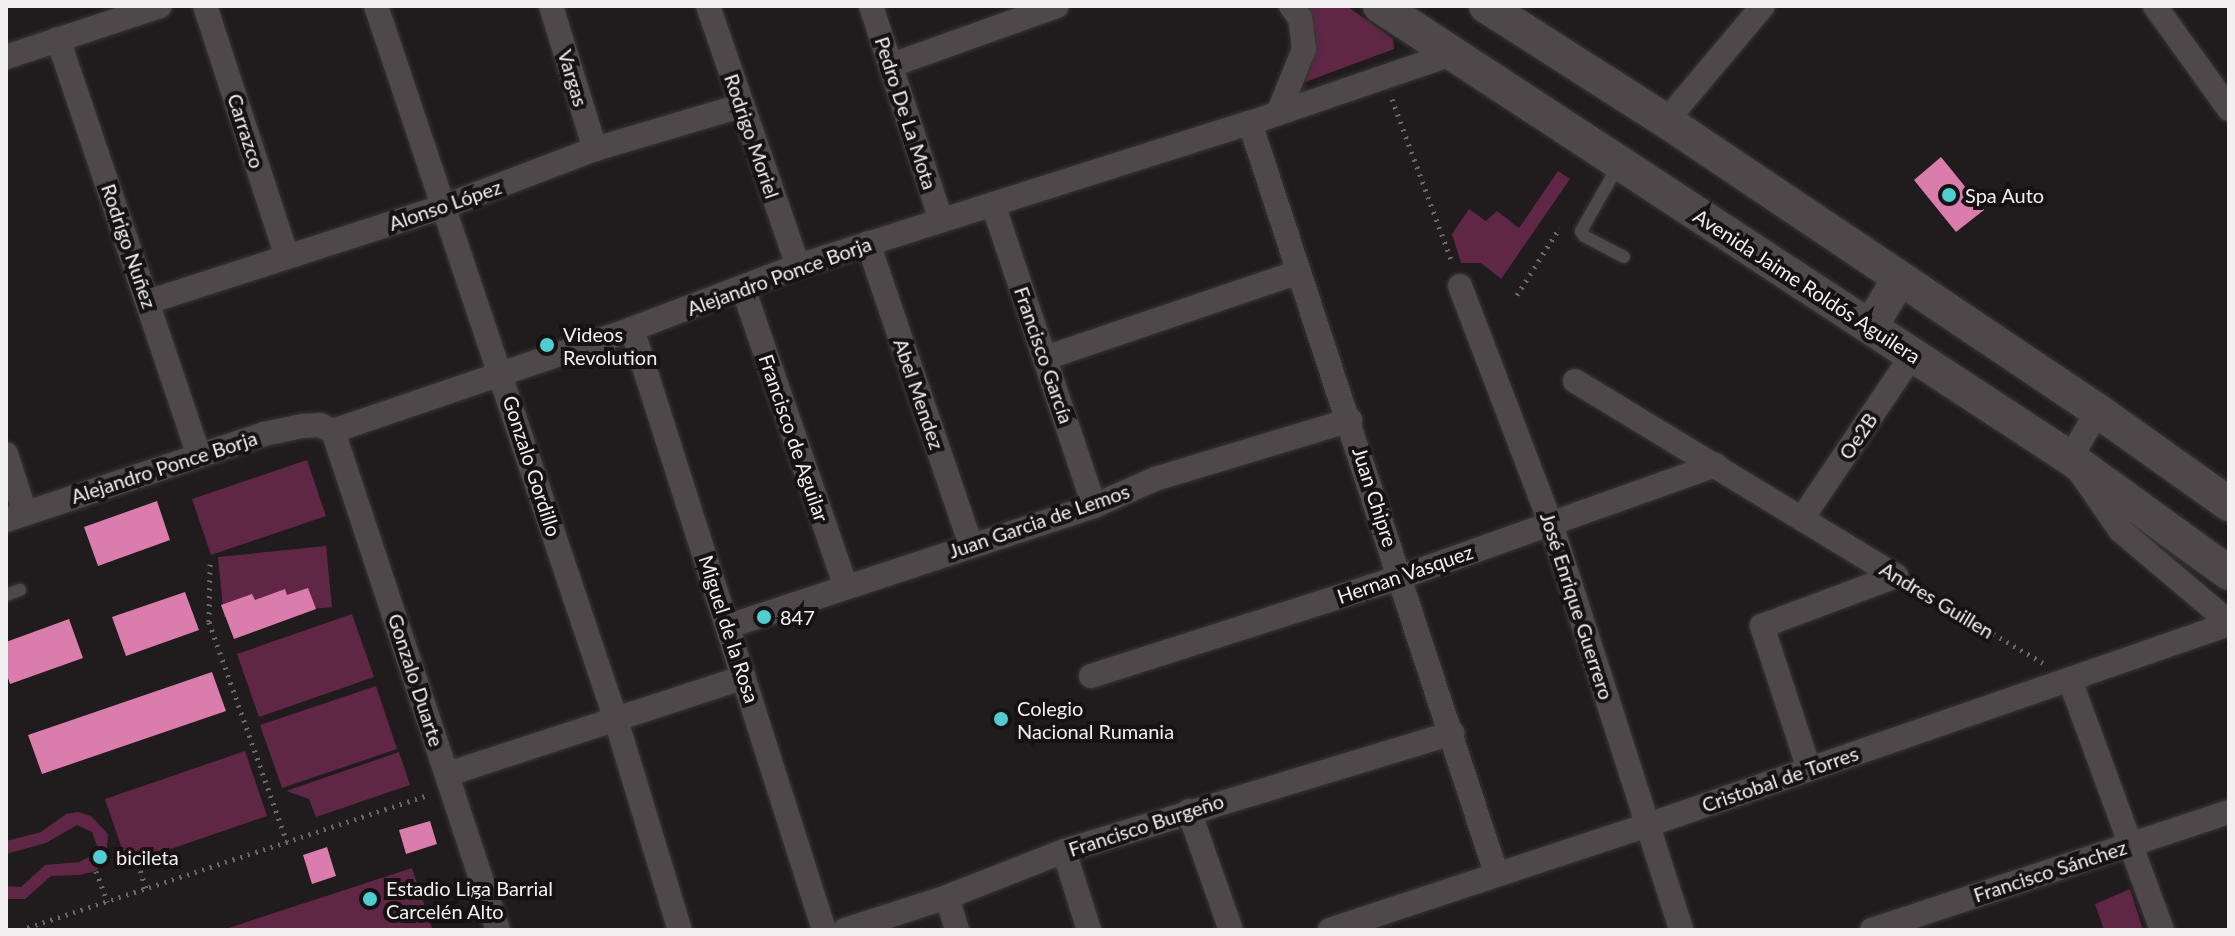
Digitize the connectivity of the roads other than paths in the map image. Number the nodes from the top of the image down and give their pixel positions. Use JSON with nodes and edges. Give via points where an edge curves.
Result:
{"nodes":[{"id":1,"x":160,"y":6,"type":"edge"},
{"id":2,"x":205,"y":6,"type":"edge"},
{"id":3,"x":376,"y":6,"type":"edge"},
{"id":4,"x":551,"y":6,"type":"edge"},
{"id":5,"x":708,"y":6,"type":"edge"},
{"id":6,"x":871,"y":6,"type":"edge"},
{"id":7,"x":1057,"y":6,"type":"edge"},
{"id":8,"x":1291,"y":6,"type":"edge"},
{"id":9,"x":1380,"y":6,"type":"edge"},
{"id":10,"x":1486,"y":6,"type":"edge"},
{"id":11,"x":1763,"y":6,"type":"edge"},
{"id":12,"x":2155,"y":6,"type":"edge"},
{"id":13,"x":58,"y":39,"type":"junction"},
{"id":14,"x":1452,"y":54,"type":"junction"},
{"id":15,"x":6,"y":57,"type":"edge"},
{"id":16,"x":892,"y":65,"type":"junction"},
{"id":17,"x":740,"y":106,"type":"junction"},
{"id":18,"x":2229,"y":109,"type":"edge"},
{"id":19,"x":1279,"y":111,"type":"junction"},
{"id":20,"x":1666,"y":121,"type":"junction"},
{"id":21,"x":1250,"y":123,"type":"junction"},
{"id":22,"x":595,"y":149,"type":"junction"},
{"id":23,"x":1620,"y":163,"type":"junction"},
{"id":24,"x":993,"y":204,"type":"junction"},
{"id":25,"x":443,"y":207,"type":"junction"},
{"id":26,"x":941,"y":220,"type":"junction"},
{"id":27,"x":868,"y":243,"type":"junction"},
{"id":28,"x":287,"y":257,"type":"junction"},
{"id":29,"x":1624,"y":257,"type":"dead end"},
{"id":30,"x":798,"y":266,"type":"junction"},
{"id":31,"x":1299,"y":272,"type":"junction"},
{"id":32,"x":1900,"y":278,"type":"junction"},
{"id":33,"x":1460,"y":286,"type":"road end"},
{"id":34,"x":743,"y":288,"type":"junction"},
{"id":35,"x":148,"y":302,"type":"junction"},
{"id":36,"x":1870,"y":327,"type":"junction"},
{"id":37,"x":632,"y":329,"type":"junction"},
{"id":38,"x":1913,"y":354,"type":"junction"},
{"id":39,"x":1045,"y":358,"type":"junction"},
{"id":40,"x":502,"y":374,"type":"junction"},
{"id":41,"x":1575,"y":381,"type":"dead end"},
{"id":42,"x":2098,"y":411,"type":"junction"},
{"id":43,"x":1350,"y":420,"type":"junction"},
{"id":44,"x":333,"y":431,"type":"junction"},
{"id":45,"x":198,"y":453,"type":"junction"},
{"id":46,"x":6,"y":454,"type":"edge"},
{"id":47,"x":2070,"y":458,"type":"junction"},
{"id":48,"x":1716,"y":465,"type":"junction"},
{"id":49,"x":2229,"y":504,"type":"edge"},
{"id":50,"x":1094,"y":506,"type":"junction"},
{"id":51,"x":16,"y":516,"type":"edge"},
{"id":52,"x":1803,"y":517,"type":"junction"},
{"id":53,"x":1551,"y":524,"type":"junction"},
{"id":54,"x":971,"y":545,"type":"junction"},
{"id":55,"x":2229,"y":573,"type":"edge"},
{"id":56,"x":1401,"y":577,"type":"junction"},
{"id":57,"x":846,"y":587,"type":"junction"},
{"id":58,"x":20,"y":590,"type":"dead end"},
{"id":59,"x":6,"y":595,"type":"edge"},
{"id":60,"x":2229,"y":623,"type":"edge"},
{"id":61,"x":729,"y":626,"type":"junction"},
{"id":62,"x":1091,"y":676,"type":"dead end"},
{"id":63,"x":744,"y":677,"type":"junction"},
{"id":64,"x":2070,"y":680,"type":"junction"},
{"id":65,"x":616,"y":720,"type":"junction"},
{"id":66,"x":1452,"y":733,"type":"junction"},
{"id":67,"x":1809,"y":769,"type":"junction"},
{"id":68,"x":450,"y":781,"type":"junction"},
{"id":69,"x":1189,"y":811,"type":"junction"},
{"id":70,"x":2229,"y":812,"type":"edge"},
{"id":71,"x":1648,"y":825,"type":"junction"},
{"id":72,"x":2132,"y":844,"type":"junction"},
{"id":73,"x":1064,"y":851,"type":"junction"},
{"id":74,"x":1496,"y":873,"type":"junction"},
{"id":75,"x":947,"y":897,"type":"junction"},
{"id":76,"x":498,"y":930,"type":"edge"},
{"id":77,"x":680,"y":930,"type":"edge"},
{"id":78,"x":824,"y":930,"type":"edge"},
{"id":79,"x":845,"y":930,"type":"edge"},
{"id":80,"x":957,"y":930,"type":"edge"},
{"id":81,"x":1089,"y":930,"type":"edge"},
{"id":82,"x":1231,"y":930,"type":"edge"},
{"id":83,"x":1330,"y":930,"type":"edge"},
{"id":84,"x":1681,"y":930,"type":"edge"},
{"id":85,"x":1872,"y":930,"type":"edge"},
{"id":86,"x":2162,"y":930,"type":"edge"}],
"edges":[{"from":1,"to":13,"type":"street"},
{"from":2,"to":28,"type":"street","name":"Carrazco"},
{"from":3,"to":25,"type":"street","name":"Gonzalo Gordillo"},
{"from":4,"to":22,"type":"street","name":"Vargas"},
{"from":5,"to":17,"type":"street","name":"Rodrigo Moriel"},
{"from":6,"to":16,"type":"street","name":"Pedro De La Mota"},
{"from":7,"to":16,"type":"street"},
{"from":8,"to":19,"type":"street","via":[[1300,18],[1304,49]]},
{"from":9,"to":14,"type":"street","name":"Avenida Jaime Roldós Aguilera"},
{"from":10,"to":20,"type":"street"},
{"from":11,"to":20,"type":"street"},
{"from":12,"to":18,"type":"street"},
{"from":13,"to":15,"type":"street"},
{"from":13,"to":35,"type":"street","name":"Rodrigo Nuñez"},
{"from":14,"to":19,"type":"street","name":"Alejandro Ponce Borja"},
{"from":14,"to":23,"type":"street","name":"Avenida Jaime Roldós Aguilera"},
{"from":16,"to":26,"type":"street","name":"Pedro De La Mota"},
{"from":17,"to":22,"type":"street","name":"Alonso López"},
{"from":17,"to":30,"type":"street","name":"Rodrigo Moriel"},
{"from":19,"to":21,"type":"street","name":"Alejandro Ponce Borja"},
{"from":20,"to":32,"type":"street"},
{"from":21,"to":24,"type":"street","name":"Alejandro Ponce Borja"},
{"from":21,"to":31,"type":"street","name":"Juan Chipre"},
{"from":22,"to":25,"type":"street","name":"Alonso López"},
{"from":23,"to":29,"type":"lane","via":[[1581,231]]},
{"from":23,"to":36,"type":"street","name":"Avenida Jaime Roldós Aguilera"},
{"from":24,"to":26,"type":"street","name":"Alejandro Ponce Borja"},
{"from":24,"to":39,"type":"street","name":"Francisco García"},
{"from":25,"to":28,"type":"street","name":"Alonso López"},
{"from":25,"to":40,"type":"street","name":"Gonzalo Gordillo"},
{"from":26,"to":27,"type":"street","name":"Alejandro Ponce Borja"},
{"from":27,"to":30,"type":"street","name":"Alejandro Ponce Borja"},
{"from":27,"to":54,"type":"street","name":"Abel Mendez"},
{"from":28,"to":35,"type":"street","name":"Alonso López"},
{"from":30,"to":34,"type":"street","name":"Alejandro Ponce Borja"},
{"from":31,"to":39,"type":"street"},
{"from":31,"to":43,"type":"street","name":"Juan Chipre"},
{"from":32,"to":36,"type":"street"},
{"from":32,"to":42,"type":"street"},
{"from":33,"to":53,"type":"street","name":"José Enrique Guerrero"},
{"from":34,"to":37,"type":"street","name":"Alejandro Ponce Borja"},
{"from":34,"to":57,"type":"street","name":"Francisco de Aguilar"},
{"from":35,"to":45,"type":"street","name":"Rodrigo Nuñez"},
{"from":36,"to":38,"type":"street","name":"Avenida Jaime Roldós Aguilera"},
{"from":37,"to":40,"type":"street","name":"Alejandro Ponce Borja"},
{"from":37,"to":61,"type":"street","name":"Miguel de la Rosa"},
{"from":38,"to":47,"type":"street","name":"Avenida Jaime Roldós Aguilera"},
{"from":38,"to":52,"type":"street","name":"Oe2B"},
{"from":39,"to":50,"type":"street","name":"Francisco García"},
{"from":40,"to":44,"type":"street","name":"Alejandro Ponce Borja"},
{"from":40,"to":65,"type":"street","name":"Gonzalo Gordillo"},
{"from":41,"to":48,"type":"street","name":"Andres Guillen"},
{"from":42,"to":47,"type":"street"},
{"from":42,"to":49,"type":"street"},
{"from":43,"to":50,"type":"street","name":"Juan Garcia de Lemos","via":[[1155,479]]},
{"from":43,"to":56,"type":"street","name":"Juan Chipre"},
{"from":44,"to":45,"type":"street","name":"Alejandro Ponce Borja","via":[[303,426]]},
{"from":44,"to":68,"type":"street","name":"Gonzalo Duarte"},
{"from":45,"to":51,"type":"street","name":"Alejandro Ponce Borja"},
{"from":46,"to":51,"type":"street"},
{"from":47,"to":55,"type":"street","name":"Avenida Jaime Roldós Aguilera"},
{"from":47,"to":60,"type":"street","via":[[2120,530]]},
{"from":48,"to":52,"type":"street","name":"Andres Guillen"},
{"from":48,"to":53,"type":"street","name":"Hernan Vasquez"},
{"from":50,"to":54,"type":"street","name":"Juan Garcia de Lemos"},
{"from":52,"to":67,"type":"street","name":"Andres Guillen","via":[[1896,576],[1762,626]]},
{"from":53,"to":56,"type":"street","name":"Hernan Vasquez"},
{"from":53,"to":71,"type":"street","name":"José Enrique Guerrero"},
{"from":54,"to":57,"type":"street","name":"Juan Garcia de Lemos"},
{"from":56,"to":62,"type":"street","name":"Hernan Vasquez"},
{"from":56,"to":66,"type":"street","name":"Juan Chipre"},
{"from":57,"to":61,"type":"street","name":"Juan Garcia de Lemos"},
{"from":58,"to":59,"type":"lane"},
{"from":60,"to":64,"type":"street","name":"Cristobal de Torres"},
{"from":61,"to":63,"type":"street","name":"Miguel de la Rosa"},
{"from":63,"to":65,"type":"street"},
{"from":63,"to":78,"type":"street","name":"Miguel de la Rosa"},
{"from":64,"to":67,"type":"street","name":"Cristobal de Torres"},
{"from":64,"to":72,"type":"street"},
{"from":65,"to":68,"type":"street"},
{"from":65,"to":77,"type":"street","name":"Gonzalo Gordillo"},
{"from":66,"to":69,"type":"street","name":"Francisco Burgeño"},
{"from":66,"to":74,"type":"street","name":"Juan Chipre"},
{"from":67,"to":71,"type":"street","name":"Cristobal de Torres"},
{"from":68,"to":76,"type":"street","name":"Gonzalo Duarte"},
{"from":69,"to":73,"type":"street","name":"Francisco Burgeño"},
{"from":69,"to":82,"type":"street"},
{"from":70,"to":72,"type":"street","name":"Francisco Sánchez"},
{"from":71,"to":74,"type":"street","name":"Cristobal de Torres"},
{"from":71,"to":84,"type":"street","name":"José Enrique Guerrero"},
{"from":72,"to":85,"type":"street","name":"Francisco Sánchez"},
{"from":72,"to":86,"type":"street"},
{"from":73,"to":75,"type":"street","name":"Francisco Burgeño"},
{"from":73,"to":81,"type":"street"},
{"from":74,"to":83,"type":"street","name":"Cristobal de Torres"},
{"from":75,"to":79,"type":"street","name":"Francisco Burgeño"},
{"from":75,"to":80,"type":"street"}]}
